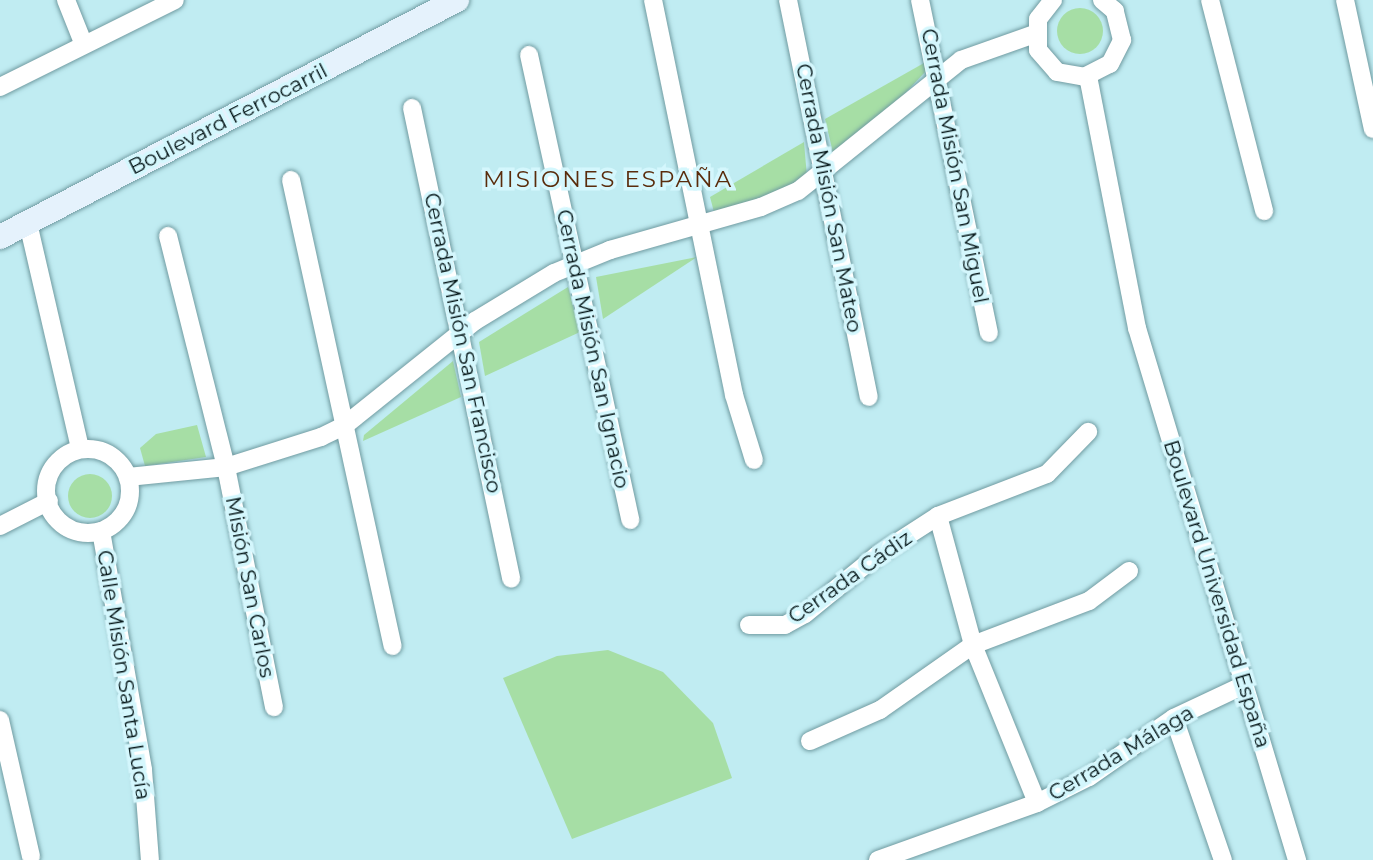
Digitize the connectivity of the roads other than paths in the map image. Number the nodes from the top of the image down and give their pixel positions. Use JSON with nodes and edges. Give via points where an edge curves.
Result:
{"nodes":[{"id":1,"x":66,"y":0,"type":"edge"},
{"id":2,"x":175,"y":0,"type":"edge"},
{"id":3,"x":457,"y":0,"type":"edge"},
{"id":4,"x":653,"y":0,"type":"edge"},
{"id":5,"x":788,"y":0,"type":"edge"},
{"id":6,"x":920,"y":0,"type":"edge"},
{"id":7,"x":1053,"y":0,"type":"edge"},
{"id":8,"x":1210,"y":0,"type":"edge"},
{"id":9,"x":1345,"y":0,"type":"edge"},
{"id":10,"x":1110,"y":2,"type":"edge"},
{"id":11,"x":1035,"y":34,"type":"junction"},
{"id":12,"x":84,"y":45,"type":"junction"},
{"id":13,"x":529,"y":55,"type":"dead end"},
{"id":14,"x":1088,"y":76,"type":"junction"},
{"id":15,"x":939,"y":77,"type":"junction"},
{"id":16,"x":0,"y":87,"type":"edge"},
{"id":17,"x":412,"y":108,"type":"dead end"},
{"id":18,"x":1373,"y":129,"type":"edge"},
{"id":19,"x":824,"y":175,"type":"junction"},
{"id":20,"x":291,"y":180,"type":"dead end"},
{"id":21,"x":1264,"y":211,"type":"dead end"},
{"id":22,"x":28,"y":223,"type":"junction"},
{"id":23,"x":701,"y":226,"type":"junction"},
{"id":24,"x":167,"y":236,"type":"dead end"},
{"id":25,"x":0,"y":237,"type":"edge"},
{"id":26,"x":575,"y":262,"type":"junction"},
{"id":27,"x":461,"y":332,"type":"junction"},
{"id":28,"x":989,"y":333,"type":"dead end"},
{"id":29,"x":869,"y":397,"type":"dead end"},
{"id":30,"x":344,"y":426,"type":"junction"},
{"id":31,"x":1088,"y":432,"type":"dead end"},
{"id":32,"x":80,"y":449,"type":"junction"},
{"id":33,"x":754,"y":460,"type":"dead end"},
{"id":34,"x":226,"y":467,"type":"junction"},
{"id":35,"x":128,"y":477,"type":"junction"},
{"id":36,"x":48,"y":502,"type":"junction"},
{"id":37,"x":938,"y":516,"type":"junction"},
{"id":38,"x":630,"y":520,"type":"dead end"},
{"id":39,"x":0,"y":526,"type":"edge"},
{"id":40,"x":100,"y":531,"type":"junction"},
{"id":41,"x":1129,"y":571,"type":"dead end"},
{"id":42,"x":511,"y":579,"type":"dead end"},
{"id":43,"x":749,"y":625,"type":"dead end"},
{"id":44,"x":973,"y":645,"type":"junction"},
{"id":45,"x":393,"y":646,"type":"dead end"},
{"id":46,"x":1244,"y":685,"type":"junction"},
{"id":47,"x":274,"y":707,"type":"dead end"},
{"id":48,"x":1174,"y":718,"type":"junction"},
{"id":49,"x":0,"y":720,"type":"edge"},
{"id":50,"x":810,"y":741,"type":"dead end"},
{"id":51,"x":1037,"y":803,"type":"junction"},
{"id":52,"x":32,"y":857,"type":"dead end"},
{"id":53,"x":150,"y":860,"type":"edge"},
{"id":54,"x":878,"y":860,"type":"edge"},
{"id":55,"x":1223,"y":860,"type":"edge"},
{"id":56,"x":1297,"y":860,"type":"edge"}],
"edges":[{"from":1,"to":12,"type":"street"},
{"from":2,"to":12,"type":"street"},
{"from":3,"to":22,"type":"main road","name":"Boulevard Ferrocarril"},
{"from":4,"to":23,"type":"street"},
{"from":5,"to":19,"type":"street","name":"Cerrada Misión San Mateo"},
{"from":6,"to":15,"type":"street","name":"Cerrada Misión San Miguel"},
{"from":7,"to":11,"type":"street","via":[[1038,19]]},
{"from":8,"to":21,"type":"street"},
{"from":9,"to":18,"type":"street"},
{"from":10,"to":14,"type":"street","via":[[1121,25],[1119,51],[1111,64]]},
{"from":11,"to":14,"type":"street","via":[[1038,50],[1057,72]]},
{"from":11,"to":15,"type":"street","via":[[988,46]]},
{"from":12,"to":16,"type":"street"},
{"from":13,"to":26,"type":"street","name":"Cerrada Misión San Ignacio"},
{"from":14,"to":46,"type":"street","name":"Boulevard Universidad España","via":[[1137,328]]},
{"from":15,"to":19,"type":"street"},
{"from":15,"to":28,"type":"street","name":"Cerrada Misión San Miguel","via":[[957,197]]},
{"from":17,"to":27,"type":"street","name":"Cerrada Misión San Francisco"},
{"from":19,"to":23,"type":"street","via":[[761,207]]},
{"from":19,"to":29,"type":"street","name":"Cerrada Misión San Mateo"},
{"from":20,"to":30,"type":"street"},
{"from":22,"to":25,"type":"main road","name":"Boulevard Ferrocarril"},
{"from":22,"to":32,"type":"street"},
{"from":23,"to":26,"type":"street"},
{"from":23,"to":33,"type":"street","via":[[734,395]]},
{"from":24,"to":34,"type":"street","name":"Misión San Carlos"},
{"from":26,"to":27,"type":"street"},
{"from":26,"to":38,"type":"street","name":"Cerrada Misión San Ignacio"},
{"from":27,"to":30,"type":"street"},
{"from":27,"to":42,"type":"street","name":"Cerrada Misión San Francisco"},
{"from":30,"to":34,"type":"street","via":[[282,453]]},
{"from":30,"to":45,"type":"street"},
{"from":31,"to":37,"type":"street","name":"Cerrada Cádiz","via":[[1047,474]]},
{"from":32,"to":35,"type":"street","via":[[108,453]]},
{"from":32,"to":36,"type":"street","via":[[55,464],[48,477]]},
{"from":34,"to":35,"type":"street"},
{"from":34,"to":47,"type":"street","name":"Misión San Carlos"},
{"from":35,"to":40,"type":"street","via":[[128,506]]},
{"from":36,"to":39,"type":"street"},
{"from":36,"to":40,"type":"street","via":[[70,528]]},
{"from":37,"to":43,"type":"street","name":"Cerrada Cádiz","via":[[876,555],[805,614],[785,625]]},
{"from":37,"to":44,"type":"street"},
{"from":40,"to":53,"type":"street","name":"Calle Misión Santa Lucía","via":[[143,770]]},
{"from":41,"to":44,"type":"street","via":[[1089,601]]},
{"from":44,"to":50,"type":"street","via":[[880,710]]},
{"from":44,"to":51,"type":"street"},
{"from":46,"to":48,"type":"street","name":"Cerrada Málaga"},
{"from":46,"to":56,"type":"street","name":"Boulevard Universidad España"},
{"from":48,"to":51,"type":"street","name":"Cerrada Málaga","via":[[1089,777]]},
{"from":48,"to":55,"type":"street"},
{"from":49,"to":52,"type":"street"},
{"from":51,"to":54,"type":"street","name":"Cerrada Málaga"}]}
